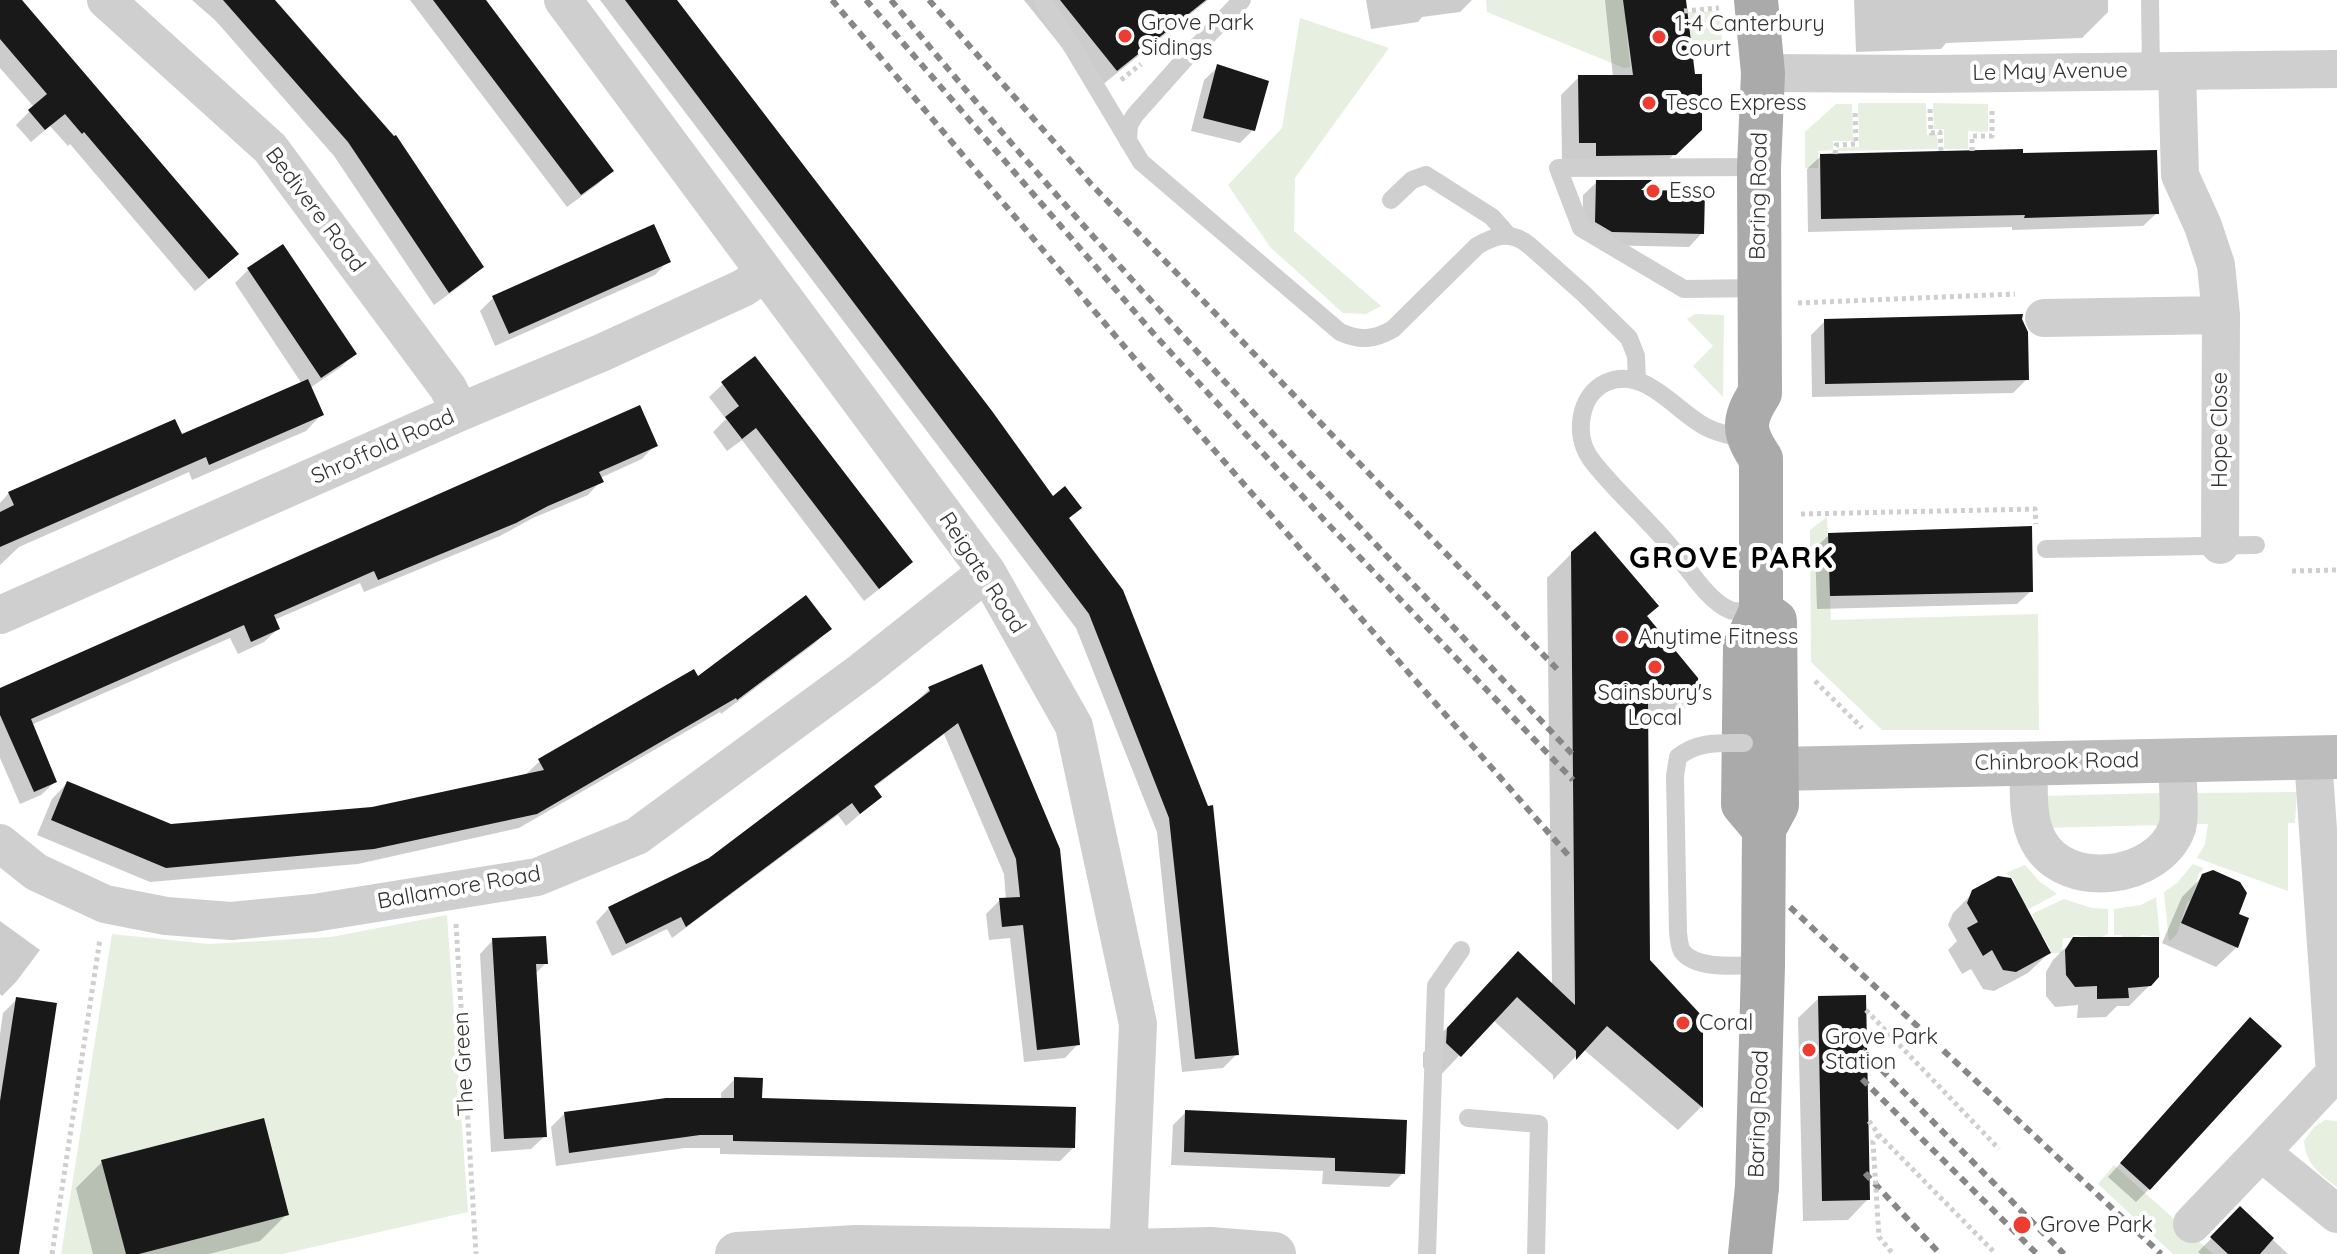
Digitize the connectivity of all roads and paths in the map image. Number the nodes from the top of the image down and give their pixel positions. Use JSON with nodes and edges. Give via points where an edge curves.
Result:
{"nodes":[{"id":1,"x":106,"y":0,"type":"edge"},
{"id":2,"x":563,"y":0,"type":"edge"},
{"id":3,"x":1042,"y":0,"type":"edge"},
{"id":4,"x":1242,"y":0,"type":"edge"},
{"id":5,"x":1688,"y":0,"type":"edge"},
{"id":6,"x":2150,"y":0,"type":"edge"},
{"id":7,"x":1743,"y":4,"type":"edge"},
{"id":8,"x":1074,"y":50,"type":"junction"},
{"id":9,"x":1145,"y":62,"type":"dead end"},
{"id":10,"x":2337,"y":69,"type":"edge"},
{"id":11,"x":2164,"y":71,"type":"junction"},
{"id":12,"x":1763,"y":73,"type":"junction"},
{"id":13,"x":1992,"y":95,"type":"dead end"},
{"id":14,"x":1930,"y":96,"type":"dead end"},
{"id":15,"x":1854,"y":97,"type":"dead end"},
{"id":16,"x":1128,"y":141,"type":"junction"},
{"id":17,"x":1941,"y":151,"type":"dead end"},
{"id":18,"x":1972,"y":151,"type":"dead end"},
{"id":19,"x":1835,"y":154,"type":"dead end"},
{"id":20,"x":1759,"y":167,"type":"junction"},
{"id":21,"x":1391,"y":200,"type":"dead end"},
{"id":22,"x":1507,"y":234,"type":"junction"},
{"id":23,"x":764,"y":274,"type":"junction"},
{"id":24,"x":1778,"y":296,"type":"junction"},
{"id":25,"x":2030,"y":306,"type":"joint"},
{"id":26,"x":2221,"y":315,"type":"junction"},
{"id":27,"x":1637,"y":381,"type":"junction"},
{"id":28,"x":460,"y":412,"type":"junction"},
{"id":29,"x":1754,"y":449,"type":"junction"},
{"id":30,"x":1800,"y":514,"type":"dead end"},
{"id":31,"x":2036,"y":532,"type":"dead end"},
{"id":32,"x":2238,"y":545,"type":"joint"},
{"id":33,"x":2046,"y":549,"type":"dead end"},
{"id":34,"x":2337,"y":570,"type":"edge"},
{"id":35,"x":2292,"y":571,"type":"dead end"},
{"id":36,"x":987,"y":572,"type":"junction"},
{"id":37,"x":1761,"y":611,"type":"junction"},
{"id":38,"x":0,"y":615,"type":"edge"},
{"id":39,"x":1811,"y":677,"type":"dead end"},
{"id":40,"x":1872,"y":739,"type":"dead end"},
{"id":41,"x":1760,"y":756,"type":"junction"},
{"id":42,"x":2325,"y":758,"type":"edge"},
{"id":43,"x":2177,"y":760,"type":"junction"},
{"id":44,"x":2029,"y":763,"type":"junction"},
{"id":45,"x":0,"y":843,"type":"edge"},
{"id":46,"x":456,"y":923,"type":"dead end"},
{"id":47,"x":1461,"y":950,"type":"dead end"},
{"id":48,"x":97,"y":956,"type":"dead end"},
{"id":49,"x":1763,"y":965,"type":"junction"},
{"id":50,"x":1866,"y":1010,"type":"dead end"},
{"id":51,"x":2336,"y":1074,"type":"edge"},
{"id":52,"x":1468,"y":1118,"type":"dead end"},
{"id":53,"x":1869,"y":1121,"type":"dead end"},
{"id":54,"x":1879,"y":1135,"type":"junction"},
{"id":55,"x":1999,"y":1149,"type":"dead end"},
{"id":56,"x":2261,"y":1152,"type":"junction"},
{"id":57,"x":2337,"y":1214,"type":"edge"},
{"id":58,"x":2192,"y":1224,"type":"dead end"},
{"id":59,"x":1128,"y":1252,"type":"edge"},
{"id":60,"x":52,"y":1254,"type":"edge"},
{"id":61,"x":476,"y":1254,"type":"edge"},
{"id":62,"x":737,"y":1254,"type":"edge"},
{"id":63,"x":1274,"y":1254,"type":"edge"},
{"id":64,"x":1427,"y":1254,"type":"edge"},
{"id":65,"x":1536,"y":1254,"type":"edge"},
{"id":66,"x":1750,"y":1254,"type":"edge"},
{"id":67,"x":1893,"y":1254,"type":"edge"},
{"id":68,"x":1996,"y":1254,"type":"edge"}],
"edges":[{"from":1,"to":28,"type":"street","name":"Bedivere Road","via":[[270,148],[448,388]]},
{"from":2,"to":23,"type":"street","name":"Reigate Road"},
{"from":3,"to":8,"type":"lane"},
{"from":4,"to":16,"type":"lane","via":[[1135,115]]},
{"from":5,"to":7,"type":"path","via":[[1687,10]]},
{"from":6,"to":11,"type":"lane"},
{"from":7,"to":12,"type":"main road","name":"Baring Road"},
{"from":8,"to":9,"type":"path","via":[[1084,42],[1120,81]]},
{"from":8,"to":16,"type":"lane"},
{"from":10,"to":11,"type":"street","name":"Le May Avenue"},
{"from":11,"to":12,"type":"street","name":"Le May Avenue"},
{"from":11,"to":26,"type":"street","name":"Hope Close","via":[[2180,175],[2216,265]]},
{"from":12,"to":20,"type":"main road","name":"Baring Road"},
{"from":13,"to":18,"type":"path","via":[[1992,136],[1972,136]]},
{"from":14,"to":17,"type":"path","via":[[1931,133],[1940,132]]},
{"from":15,"to":19,"type":"path","via":[[1856,144],[1836,145]]},
{"from":16,"to":22,"type":"lane","via":[[1141,162],[1180,198],[1353,338],[1381,336],[1393,329],[1477,246]]},
{"from":20,"to":24,"type":"main road","name":"Baring Road"},
{"from":20,"to":24,"type":"lane","via":[[1558,168],[1581,228],[1684,289]]},
{"from":21,"to":22,"type":"lane","via":[[1412,180],[1426,175],[1492,217]]},
{"from":22,"to":27,"type":"lane","via":[[1522,239],[1629,338]]},
{"from":23,"to":28,"type":"street","name":"Shroffold Road","via":[[601,353]]},
{"from":23,"to":36,"type":"street","name":"Reigate Road"},
{"from":24,"to":25,"type":"path"},
{"from":24,"to":29,"type":"main road","name":"Baring Road","via":[[1760,393],[1775,410],[1775,445]]},
{"from":25,"to":26,"type":"street"},
{"from":26,"to":32,"type":"street","name":"Hope Close"},
{"from":27,"to":29,"type":"lane","via":[[1703,426]]},
{"from":27,"to":37,"type":"lane","via":[[1605,383],[1584,405],[1582,437],[1589,456],[1713,599],[1732,611]]},
{"from":28,"to":38,"type":"street","name":"Shroffold Road"},
{"from":29,"to":37,"type":"main road","name":"Baring Road"},
{"from":30,"to":31,"type":"path","via":[[2035,509]]},
{"from":32,"to":33,"type":"lane","name":"Hope Close"},
{"from":34,"to":35,"type":"path"},
{"from":36,"to":45,"type":"street","name":"Ballamore Road","via":[[637,836],[537,877],[231,921],[105,904],[36,872]]},
{"from":36,"to":59,"type":"street","name":"Reigate Road","via":[[1074,726],[1138,1024]]},
{"from":37,"to":41,"type":"main road","name":"Baring Road","via":[[1745,646]]},
{"from":39,"to":40,"type":"path"},
{"from":41,"to":44,"type":"main road","name":"Chinbrook Road"},
{"from":41,"to":49,"type":"main road","name":"Baring Road","bridge":true,"via":[[1777,805],[1764,829]]},
{"from":41,"to":49,"type":"lane","bridge":true,"via":[[1701,745],[1678,757],[1675,776],[1680,948],[1708,965]]},
{"from":42,"to":43,"type":"main road","name":"Chinbrook Road"},
{"from":42,"to":51,"type":"street"},
{"from":43,"to":44,"type":"main road","name":"Chinbrook Road"},
{"from":43,"to":44,"type":"street","via":[[2178,826],[2170,840],[2142,864],[2105,873],[2064,866],[2039,843],[2032,826]]},
{"from":46,"to":61,"type":"path","name":"The Green"},
{"from":47,"to":64,"type":"lane","via":[[1436,986]]},
{"from":48,"to":60,"type":"path"},
{"from":49,"to":66,"type":"main road","name":"Baring Road","bridge":true},
{"from":50,"to":55,"type":"path"},
{"from":51,"to":56,"type":"street"},
{"from":52,"to":65,"type":"lane","via":[[1539,1124]]},
{"from":53,"to":54,"type":"path"},
{"from":54,"to":67,"type":"path","bridge":true,"via":[[1873,1142],[1879,1237]]},
{"from":54,"to":68,"type":"path"},
{"from":56,"to":57,"type":"street"},
{"from":56,"to":58,"type":"street"},
{"from":59,"to":62,"type":"street","via":[[856,1247]]},
{"from":59,"to":63,"type":"street","via":[[1210,1249]]}]}
